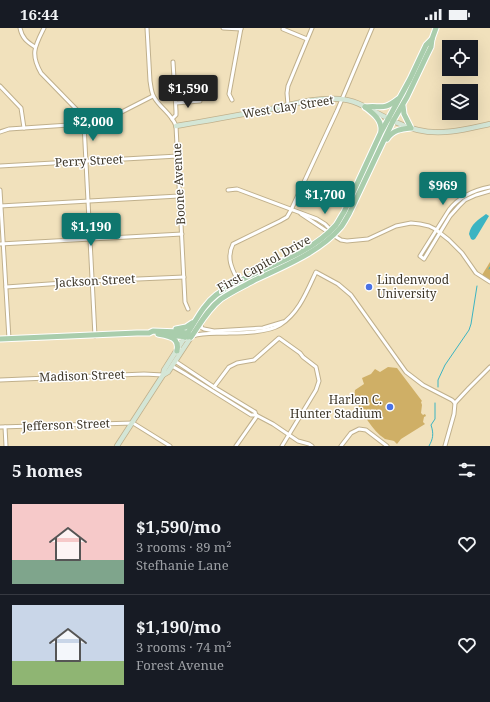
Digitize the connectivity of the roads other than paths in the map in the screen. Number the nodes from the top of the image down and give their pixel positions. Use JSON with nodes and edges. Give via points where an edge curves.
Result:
{"nodes":[{"id":1,"x":20,"y":28,"type":"edge"},
{"id":2,"x":44,"y":28,"type":"edge"},
{"id":3,"x":147,"y":28,"type":"edge"},
{"id":4,"x":223,"y":28,"type":"edge"},
{"id":5,"x":283,"y":28,"type":"edge"},
{"id":6,"x":312,"y":28,"type":"edge"},
{"id":7,"x":372,"y":28,"type":"edge"},
{"id":8,"x":436,"y":28,"type":"edge"},
{"id":9,"x":241,"y":29,"type":"edge"},
{"id":10,"x":307,"y":39,"type":"junction"},
{"id":11,"x":432,"y":39,"type":"junction"},
{"id":12,"x":34,"y":47,"type":"junction"},
{"id":13,"x":173,"y":62,"type":"dead end"},
{"id":14,"x":0,"y":86,"type":"edge"},
{"id":15,"x":401,"y":95,"type":"junction"},
{"id":16,"x":153,"y":96,"type":"junction"},
{"id":17,"x":342,"y":99,"type":"junction"},
{"id":18,"x":232,"y":100,"type":"dead end"},
{"id":19,"x":200,"y":101,"type":"dead end"},
{"id":20,"x":176,"y":103,"type":"junction"},
{"id":21,"x":403,"y":104,"type":"junction"},
{"id":22,"x":288,"y":105,"type":"junction"},
{"id":23,"x":365,"y":107,"type":"junction"},
{"id":24,"x":172,"y":119,"type":"junction"},
{"id":25,"x":391,"y":120,"type":"junction"},
{"id":26,"x":84,"y":124,"type":"junction"},
{"id":27,"x":490,"y":124,"type":"edge"},
{"id":28,"x":176,"y":126,"type":"junction"},
{"id":29,"x":24,"y":128,"type":"junction"},
{"id":30,"x":411,"y":128,"type":"junction"},
{"id":31,"x":0,"y":132,"type":"edge"},
{"id":32,"x":381,"y":132,"type":"junction"},
{"id":33,"x":380,"y":149,"type":"junction"},
{"id":34,"x":178,"y":156,"type":"junction"},
{"id":35,"x":86,"y":161,"type":"junction"},
{"id":36,"x":0,"y":166,"type":"edge"},
{"id":37,"x":490,"y":187,"type":"edge"},
{"id":38,"x":0,"y":190,"type":"edge"},
{"id":39,"x":228,"y":190,"type":"dead end"},
{"id":40,"x":490,"y":191,"type":"edge"},
{"id":41,"x":179,"y":196,"type":"junction"},
{"id":42,"x":88,"y":201,"type":"junction"},
{"id":43,"x":0,"y":206,"type":"edge"},
{"id":44,"x":291,"y":210,"type":"junction"},
{"id":45,"x":436,"y":230,"type":"junction"},
{"id":46,"x":331,"y":232,"type":"junction"},
{"id":47,"x":440,"y":233,"type":"junction"},
{"id":48,"x":182,"y":234,"type":"junction"},
{"id":49,"x":90,"y":240,"type":"junction"},
{"id":50,"x":2,"y":244,"type":"edge"},
{"id":51,"x":184,"y":277,"type":"junction"},
{"id":52,"x":92,"y":281,"type":"junction"},
{"id":53,"x":238,"y":281,"type":"junction"},
{"id":54,"x":490,"y":282,"type":"edge"},
{"id":55,"x":6,"y":286,"type":"junction"},
{"id":56,"x":241,"y":287,"type":"junction"},
{"id":57,"x":188,"y":309,"type":"dead end"},
{"id":58,"x":285,"y":321,"type":"junction"},
{"id":59,"x":198,"y":323,"type":"junction"},
{"id":60,"x":153,"y":333,"type":"junction"},
{"id":61,"x":95,"y":336,"type":"junction"},
{"id":62,"x":188,"y":336,"type":"junction"},
{"id":63,"x":0,"y":339,"type":"edge"},
{"id":64,"x":9,"y":339,"type":"junction"},
{"id":65,"x":176,"y":351,"type":"junction"},
{"id":66,"x":175,"y":361,"type":"junction"},
{"id":67,"x":172,"y":366,"type":"junction"},
{"id":68,"x":490,"y":367,"type":"edge"},
{"id":69,"x":163,"y":375,"type":"junction"},
{"id":70,"x":0,"y":380,"type":"edge"},
{"id":71,"x":214,"y":387,"type":"junction"},
{"id":72,"x":455,"y":403,"type":"junction"},
{"id":73,"x":257,"y":415,"type":"junction"},
{"id":74,"x":133,"y":423,"type":"junction"},
{"id":75,"x":0,"y":427,"type":"edge"},
{"id":76,"x":5,"y":427,"type":"junction"},
{"id":77,"x":290,"y":435,"type":"junction"},
{"id":78,"x":6,"y":446,"type":"edge"},
{"id":79,"x":117,"y":446,"type":"edge"},
{"id":80,"x":170,"y":446,"type":"edge"},
{"id":81,"x":236,"y":446,"type":"edge"},
{"id":82,"x":282,"y":446,"type":"edge"},
{"id":83,"x":312,"y":446,"type":"edge"},
{"id":84,"x":341,"y":446,"type":"edge"},
{"id":85,"x":387,"y":446,"type":"edge"},
{"id":86,"x":445,"y":446,"type":"edge"}],
"edges":[{"from":1,"to":12,"type":"street","via":[[22,36]]},
{"from":2,"to":12,"type":"street"},
{"from":3,"to":16,"type":"street"},
{"from":4,"to":9,"type":"street"},
{"from":5,"to":10,"type":"street"},
{"from":6,"to":10,"type":"street"},
{"from":7,"to":17,"type":"street"},
{"from":8,"to":11,"type":"main road","name":"First Capitol Drive"},
{"from":9,"to":18,"type":"street","via":[[229,94]]},
{"from":10,"to":22,"type":"street","via":[[288,86]]},
{"from":11,"to":15,"type":"main road","name":"First Capitol Drive","via":[[426,45]]},
{"from":11,"to":21,"type":"main road","name":"First Capitol Drive","via":[[427,56]]},
{"from":12,"to":26,"type":"street","via":[[35,60],[41,73],[79,112]]},
{"from":13,"to":20,"type":"street"},
{"from":14,"to":29,"type":"street","via":[[21,108]]},
{"from":15,"to":23,"type":"main road","via":[[387,106]]},
{"from":15,"to":25,"type":"main road","name":"First Capitol Drive"},
{"from":16,"to":24,"type":"street","name":"Boone Avenue"},
{"from":16,"to":26,"type":"street","via":[[110,118]]},
{"from":17,"to":22,"type":"main road","name":"West Clay Street","via":[[322,99]]},
{"from":17,"to":23,"type":"main road","name":"West Clay Street"},
{"from":17,"to":44,"type":"street"},
{"from":19,"to":20,"type":"street"},
{"from":20,"to":24,"type":"street","via":[[176,113]]},
{"from":21,"to":25,"type":"main road","name":"First Capitol Drive"},
{"from":21,"to":30,"type":"main road","via":[[404,114]]},
{"from":22,"to":28,"type":"main road","name":"West Clay Street"},
{"from":23,"to":25,"type":"main road","name":"West Clay Street"},
{"from":23,"to":32,"type":"main road","via":[[380,121]]},
{"from":24,"to":28,"type":"street","name":"Boone Avenue"},
{"from":25,"to":30,"type":"main road","name":"West Clay Street"},
{"from":25,"to":32,"type":"main road","name":"First Capitol Drive"},
{"from":25,"to":33,"type":"main road","name":"First Capitol Drive"},
{"from":26,"to":29,"type":"street"},
{"from":26,"to":35,"type":"street"},
{"from":27,"to":30,"type":"main road","name":"West Clay Street","via":[[442,132]]},
{"from":28,"to":34,"type":"street","name":"Boone Avenue"},
{"from":29,"to":31,"type":"street"},
{"from":30,"to":33,"type":"main road","via":[[401,129],[390,135]]},
{"from":32,"to":46,"type":"main road","name":"First Capitol Drive","via":[[344,212]]},
{"from":33,"to":46,"type":"main road","name":"First Capitol Drive","via":[[349,214],[341,226]]},
{"from":34,"to":35,"type":"street","name":"Perry Street"},
{"from":34,"to":41,"type":"street","name":"Boone Avenue"},
{"from":35,"to":36,"type":"street","name":"Perry Street"},
{"from":35,"to":42,"type":"street"},
{"from":37,"to":45,"type":"street","via":[[466,195],[457,202]]},
{"from":38,"to":43,"type":"street"},
{"from":39,"to":44,"type":"street","via":[[237,189]]},
{"from":40,"to":47,"type":"street","via":[[461,203]]},
{"from":41,"to":42,"type":"street"},
{"from":41,"to":48,"type":"street","name":"Boone Avenue"},
{"from":42,"to":43,"type":"street"},
{"from":42,"to":49,"type":"street"},
{"from":43,"to":50,"type":"street"},
{"from":44,"to":46,"type":"street"},
{"from":44,"to":53,"type":"street","via":[[287,217],[233,244],[229,258]]},
{"from":45,"to":46,"type":"street","via":[[411,223],[396,226],[368,238],[354,240],[341,240]]},
{"from":45,"to":47,"type":"street"},
{"from":45,"to":47,"type":"street","via":[[420,256],[424,259]]},
{"from":46,"to":53,"type":"main road","name":"First Capitol Drive","via":[[299,253]]},
{"from":46,"to":56,"type":"main road","name":"First Capitol Drive","via":[[316,248],[303,256]]},
{"from":47,"to":54,"type":"street","via":[[462,254],[476,273]]},
{"from":48,"to":49,"type":"street"},
{"from":48,"to":51,"type":"street","name":"Boone Avenue"},
{"from":49,"to":50,"type":"street"},
{"from":49,"to":52,"type":"street"},
{"from":50,"to":55,"type":"street"},
{"from":51,"to":52,"type":"street","name":"Jackson Street"},
{"from":51,"to":57,"type":"street","name":"Boone Avenue","via":[[185,302]]},
{"from":52,"to":55,"type":"street","name":"Jackson Street"},
{"from":52,"to":61,"type":"street"},
{"from":53,"to":56,"type":"street"},
{"from":53,"to":59,"type":"main road","name":"First Capitol Drive","via":[[210,300]]},
{"from":55,"to":64,"type":"street"},
{"from":56,"to":59,"type":"main road","name":"First Capitol Drive","via":[[214,304]]},
{"from":58,"to":59,"type":"street","via":[[263,328],[222,331],[204,330]]},
{"from":58,"to":62,"type":"street","via":[[267,330]]},
{"from":58,"to":72,"type":"street","via":[[295,312],[316,272],[352,295],[406,372]]},
{"from":59,"to":60,"type":"main road","via":[[186,328],[158,330]]},
{"from":59,"to":62,"type":"main road","name":"First Capitol Drive"},
{"from":60,"to":61,"type":"main road"},
{"from":60,"to":62,"type":"main road"},
{"from":60,"to":65,"type":"main road","via":[[172,337],[176,342]]},
{"from":61,"to":64,"type":"main road"},
{"from":62,"to":65,"type":"main road"},
{"from":62,"to":66,"type":"main road"},
{"from":63,"to":64,"type":"main road"},
{"from":65,"to":69,"type":"main road"},
{"from":66,"to":67,"type":"main road"},
{"from":66,"to":71,"type":"street"},
{"from":67,"to":69,"type":"main road"},
{"from":67,"to":73,"type":"street","via":[[251,415]]},
{"from":68,"to":72,"type":"street"},
{"from":69,"to":70,"type":"street","name":"Madison Street"},
{"from":69,"to":74,"type":"main road"},
{"from":71,"to":73,"type":"street"},
{"from":71,"to":77,"type":"street","via":[[230,367],[254,360],[279,338],[316,367],[319,381]]},
{"from":72,"to":86,"type":"street"},
{"from":73,"to":77,"type":"street"},
{"from":73,"to":81,"type":"street"},
{"from":74,"to":76,"type":"street","name":"Jefferson Street"},
{"from":74,"to":79,"type":"main road"},
{"from":74,"to":80,"type":"street"},
{"from":75,"to":76,"type":"street","name":"Jefferson Street"},
{"from":76,"to":78,"type":"street"},
{"from":77,"to":82,"type":"street"},
{"from":77,"to":83,"type":"street"},
{"from":84,"to":85,"type":"street","via":[[351,433],[359,429],[366,430]]}]}
